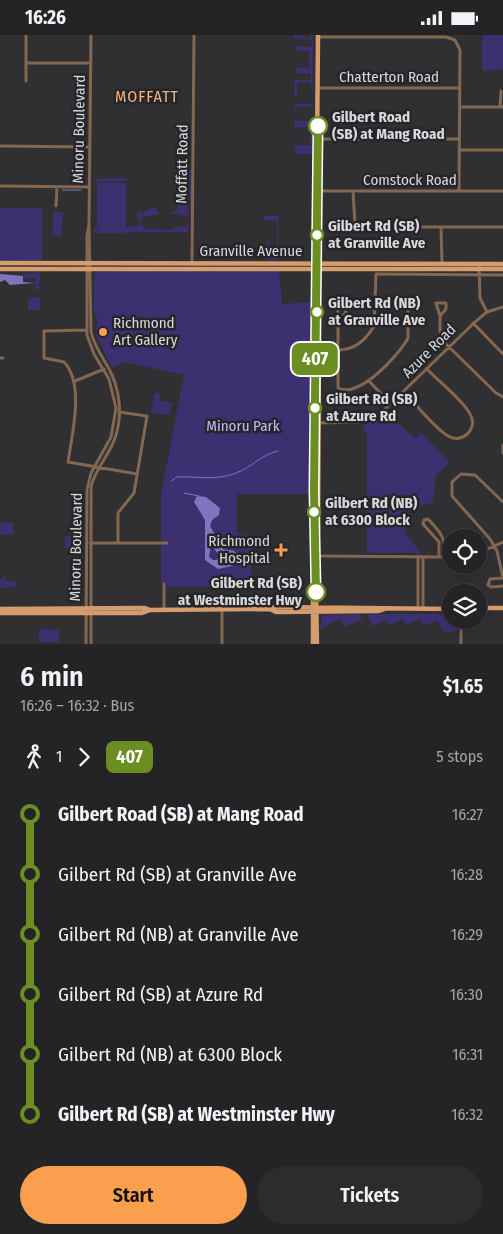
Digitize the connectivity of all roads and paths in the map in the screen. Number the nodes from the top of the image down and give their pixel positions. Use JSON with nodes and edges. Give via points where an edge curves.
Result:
{"nodes":[{"id":1,"x":26,"y":35,"type":"edge"},
{"id":2,"x":92,"y":35,"type":"edge"},
{"id":3,"x":194,"y":35,"type":"edge"},
{"id":4,"x":318,"y":36,"type":"edge"},
{"id":5,"x":26,"y":63,"type":"junction"},
{"id":6,"x":91,"y":63,"type":"junction"},
{"id":7,"x":26,"y":81,"type":"dead end"},
{"id":8,"x":318,"y":88,"type":"junction"},
{"id":9,"x":460,"y":88,"type":"junction"},
{"id":10,"x":501,"y":91,"type":"dead end"},
{"id":11,"x":460,"y":107,"type":"junction"},
{"id":12,"x":502,"y":107,"type":"edge"},
{"id":13,"x":318,"y":139,"type":"junction"},
{"id":14,"x":459,"y":139,"type":"junction"},
{"id":15,"x":0,"y":146,"type":"edge"},
{"id":16,"x":90,"y":147,"type":"junction"},
{"id":17,"x":459,"y":150,"type":"junction"},
{"id":18,"x":503,"y":150,"type":"edge"},
{"id":19,"x":0,"y":186,"type":"edge"},
{"id":20,"x":57,"y":187,"type":"junction"},
{"id":21,"x":90,"y":187,"type":"junction"},
{"id":22,"x":318,"y":191,"type":"junction"},
{"id":23,"x":353,"y":191,"type":"junction"},
{"id":24,"x":459,"y":191,"type":"junction"},
{"id":25,"x":503,"y":191,"type":"edge"},
{"id":26,"x":56,"y":206,"type":"dead end"},
{"id":27,"x":442,"y":227,"type":"junction"},
{"id":28,"x":503,"y":227,"type":"edge"},
{"id":29,"x":0,"y":263,"type":"edge"},
{"id":30,"x":442,"y":263,"type":"junction"},
{"id":31,"x":503,"y":263,"type":"edge"},
{"id":32,"x":192,"y":264,"type":"junction"},
{"id":33,"x":89,"y":266,"type":"junction"},
{"id":34,"x":317,"y":266,"type":"junction"},
{"id":35,"x":480,"y":266,"type":"junction"},
{"id":36,"x":0,"y":269,"type":"edge"},
{"id":37,"x":503,"y":269,"type":"edge"},
{"id":38,"x":480,"y":275,"type":"junction"},
{"id":39,"x":503,"y":275,"type":"edge"},
{"id":40,"x":376,"y":305,"type":"junction"},
{"id":41,"x":503,"y":307,"type":"edge"},
{"id":42,"x":487,"y":312,"type":"junction"},
{"id":43,"x":440,"y":316,"type":"dead end"},
{"id":44,"x":338,"y":319,"type":"dead end"},
{"id":45,"x":472,"y":323,"type":"junction"},
{"id":46,"x":86,"y":330,"type":"junction"},
{"id":47,"x":450,"y":346,"type":"junction"},
{"id":48,"x":338,"y":350,"type":"junction"},
{"id":49,"x":503,"y":354,"type":"edge"},
{"id":50,"x":104,"y":369,"type":"junction"},
{"id":51,"x":427,"y":369,"type":"junction"},
{"id":52,"x":75,"y":381,"type":"junction"},
{"id":53,"x":369,"y":381,"type":"junction"},
{"id":54,"x":404,"y":392,"type":"junction"},
{"id":55,"x":503,"y":397,"type":"edge"},
{"id":56,"x":391,"y":405,"type":"junction"},
{"id":57,"x":118,"y":412,"type":"junction"},
{"id":58,"x":317,"y":423,"type":"junction"},
{"id":59,"x":503,"y":445,"type":"edge"},
{"id":60,"x":503,"y":453,"type":"edge"},
{"id":61,"x":95,"y":466,"type":"junction"},
{"id":62,"x":99,"y":467,"type":"junction"},
{"id":63,"x":137,"y":474,"type":"junction"},
{"id":64,"x":503,"y":502,"type":"edge"},
{"id":65,"x":442,"y":535,"type":"edge"},
{"id":66,"x":88,"y":543,"type":"junction"},
{"id":67,"x":118,"y":543,"type":"junction"},
{"id":68,"x":167,"y":543,"type":"dead end"},
{"id":69,"x":503,"y":543,"type":"edge"},
{"id":70,"x":495,"y":547,"type":"junction"},
{"id":71,"x":487,"y":550,"type":"edge"},
{"id":72,"x":316,"y":556,"type":"junction"},
{"id":73,"x":418,"y":556,"type":"junction"},
{"id":74,"x":423,"y":557,"type":"junction"},
{"id":75,"x":439,"y":557,"type":"joint"},
{"id":76,"x":503,"y":578,"type":"edge"},
{"id":77,"x":164,"y":584,"type":"dead end"},
{"id":78,"x":503,"y":585,"type":"edge"},
{"id":79,"x":487,"y":608,"type":"edge"},
{"id":80,"x":503,"y":608,"type":"edge"},
{"id":81,"x":0,"y":609,"type":"edge"},
{"id":82,"x":315,"y":609,"type":"junction"},
{"id":83,"x":420,"y":609,"type":"junction"},
{"id":84,"x":442,"y":609,"type":"edge"},
{"id":85,"x":89,"y":610,"type":"junction"},
{"id":86,"x":150,"y":610,"type":"junction"},
{"id":87,"x":164,"y":610,"type":"junction"},
{"id":88,"x":222,"y":610,"type":"junction"},
{"id":89,"x":0,"y":613,"type":"edge"},
{"id":90,"x":461,"y":629,"type":"edge"},
{"id":91,"x":86,"y":644,"type":"edge"},
{"id":92,"x":90,"y":644,"type":"edge"},
{"id":93,"x":222,"y":644,"type":"edge"},
{"id":94,"x":315,"y":644,"type":"edge"},
{"id":95,"x":461,"y":644,"type":"edge"}],
"edges":[{"from":1,"to":5,"type":"street"},
{"from":2,"to":6,"type":"street","name":"Minoru Boulevard"},
{"from":3,"to":32,"type":"street","name":"Moffatt Road"},
{"from":4,"to":8,"type":"main road"},
{"from":4,"to":9,"type":"street","via":[[446,37],[455,40],[460,50]]},
{"from":5,"to":6,"type":"street"},
{"from":5,"to":7,"type":"street"},
{"from":6,"to":16,"type":"street","name":"Minoru Boulevard"},
{"from":8,"to":9,"type":"street","name":"Chatterton Road"},
{"from":8,"to":13,"type":"main road"},
{"from":9,"to":11,"type":"street"},
{"from":10,"to":12,"type":"street"},
{"from":11,"to":12,"type":"street"},
{"from":11,"to":14,"type":"street"},
{"from":13,"to":14,"type":"street"},
{"from":13,"to":22,"type":"main road"},
{"from":14,"to":17,"type":"street"},
{"from":15,"to":16,"type":"street"},
{"from":16,"to":21,"type":"street","name":"Minoru Boulevard"},
{"from":17,"to":18,"type":"street"},
{"from":17,"to":24,"type":"street"},
{"from":19,"to":20,"type":"street"},
{"from":20,"to":21,"type":"street"},
{"from":20,"to":26,"type":"street"},
{"from":21,"to":33,"type":"street","name":"Minoru Boulevard"},
{"from":22,"to":23,"type":"street","name":"Comstock Road"},
{"from":22,"to":34,"type":"main road"},
{"from":23,"to":24,"type":"street","name":"Comstock Road"},
{"from":23,"to":27,"type":"street","via":[[357,226]]},
{"from":24,"to":25,"type":"street","name":"Comstock Road"},
{"from":27,"to":28,"type":"street"},
{"from":27,"to":30,"type":"street"},
{"from":29,"to":33,"type":"main road","name":"Granville Avenue"},
{"from":30,"to":34,"type":"main road","name":"Granville Avenue"},
{"from":30,"to":35,"type":"main road","name":"Granville Avenue"},
{"from":31,"to":35,"type":"main road","name":"Granville Avenue"},
{"from":32,"to":33,"type":"main road","name":"Granville Avenue"},
{"from":32,"to":34,"type":"main road","name":"Granville Avenue"},
{"from":33,"to":34,"type":"main road","name":"Granville Avenue"},
{"from":33,"to":36,"type":"main road","name":"Granville Avenue"},
{"from":33,"to":46,"type":"street","name":"Minoru Boulevard"},
{"from":33,"to":57,"type":"street","name":"Minoru Boulevard","via":[[91,332],[116,385]]},
{"from":34,"to":35,"type":"main road","name":"Granville Avenue"},
{"from":34,"to":58,"type":"main road"},
{"from":35,"to":37,"type":"main road","name":"Granville Avenue"},
{"from":35,"to":38,"type":"street"},
{"from":38,"to":39,"type":"street"},
{"from":38,"to":40,"type":"street","via":[[376,275]]},
{"from":38,"to":42,"type":"street","via":[[480,298]]},
{"from":40,"to":48,"type":"street","via":[[376,322],[370,332],[353,347]]},
{"from":40,"to":53,"type":"street","via":[[408,306],[409,331],[405,345]]},
{"from":41,"to":42,"type":"street","name":"Azure Road"},
{"from":42,"to":45,"type":"street","name":"Azure Road"},
{"from":43,"to":47,"type":"street","via":[[441,335]]},
{"from":44,"to":48,"type":"street"},
{"from":45,"to":47,"type":"street","name":"Azure Road"},
{"from":45,"to":49,"type":"street"},
{"from":46,"to":50,"type":"street","name":"Minoru Boulevard","via":[[90,346]]},
{"from":46,"to":52,"type":"street","via":[[44,331],[44,358],[64,362]]},
{"from":47,"to":51,"type":"street","name":"Azure Road"},
{"from":47,"to":55,"type":"street"},
{"from":48,"to":53,"type":"street","via":[[339,389],[356,389]]},
{"from":50,"to":52,"type":"street"},
{"from":50,"to":57,"type":"street","name":"Minoru Boulevard"},
{"from":51,"to":54,"type":"street","name":"Azure Road"},
{"from":51,"to":54,"type":"street","via":[[470,413],[472,424],[468,433],[458,438],[448,436]]},
{"from":52,"to":61,"type":"street","via":[[74,436],[68,461]]},
{"from":53,"to":56,"type":"street"},
{"from":54,"to":56,"type":"street","name":"Azure Road"},
{"from":56,"to":58,"type":"street","name":"Azure Road","via":[[362,422]]},
{"from":57,"to":61,"type":"street","name":"Minoru Boulevard","via":[[111,437]]},
{"from":57,"to":62,"type":"street","name":"Minoru Boulevard","via":[[116,437]]},
{"from":57,"to":63,"type":"street","via":[[147,416]]},
{"from":58,"to":72,"type":"main road"},
{"from":59,"to":60,"type":"street"},
{"from":61,"to":62,"type":"street"},
{"from":61,"to":66,"type":"street","name":"Minoru Boulevard","via":[[87,490]]},
{"from":62,"to":63,"type":"street"},
{"from":62,"to":66,"type":"street","name":"Minoru Boulevard","via":[[91,487]]},
{"from":63,"to":67,"type":"street","via":[[132,497],[118,513]]},
{"from":64,"to":70,"type":"street","via":[[475,475],[461,475],[452,482],[452,496],[486,532]]},
{"from":65,"to":75,"type":"street","via":[[428,519],[424,520],[423,525],[439,542]]},
{"from":66,"to":67,"type":"street"},
{"from":66,"to":85,"type":"street","name":"Minoru Boulevard"},
{"from":67,"to":68,"type":"street"},
{"from":69,"to":70,"type":"street"},
{"from":70,"to":71,"type":"street"},
{"from":70,"to":76,"type":"street"},
{"from":72,"to":73,"type":"street"},
{"from":72,"to":82,"type":"main road"},
{"from":73,"to":74,"type":"street"},
{"from":73,"to":83,"type":"street"},
{"from":74,"to":75,"type":"street"},
{"from":74,"to":83,"type":"street"},
{"from":76,"to":78,"type":"street","via":[[490,579],[488,585]]},
{"from":77,"to":87,"type":"street"},
{"from":79,"to":80,"type":"main road"},
{"from":81,"to":85,"type":"main road"},
{"from":82,"to":83,"type":"main road"},
{"from":82,"to":88,"type":"main road"},
{"from":82,"to":94,"type":"main road"},
{"from":83,"to":84,"type":"main road"},
{"from":85,"to":86,"type":"main road"},
{"from":85,"to":86,"type":"main road","via":[[142,613]]},
{"from":85,"to":89,"type":"main road"},
{"from":85,"to":91,"type":"street","name":"Minoru Boulevard"},
{"from":85,"to":92,"type":"street","name":"Minoru Boulevard"},
{"from":86,"to":87,"type":"main road"},
{"from":87,"to":88,"type":"main road"},
{"from":88,"to":93,"type":"street"},
{"from":90,"to":95,"type":"street"}]}
